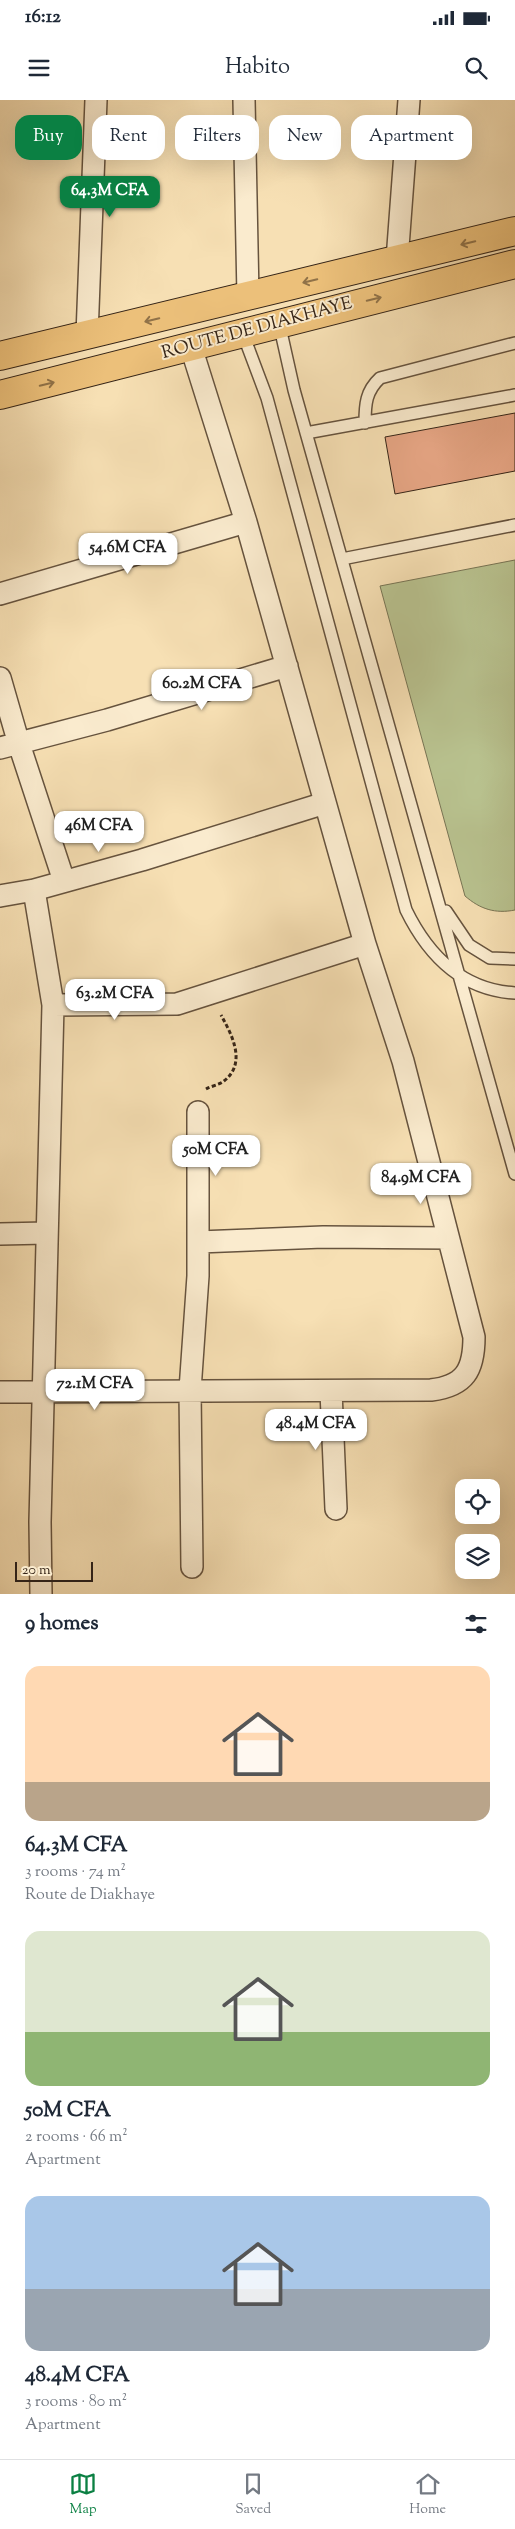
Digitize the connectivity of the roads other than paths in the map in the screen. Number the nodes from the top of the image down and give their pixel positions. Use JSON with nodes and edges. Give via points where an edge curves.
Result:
{"nodes":[{"id":1,"x":96,"y":100,"type":"edge"},
{"id":2,"x":244,"y":100,"type":"edge"},
{"id":3,"x":409,"y":100,"type":"edge"},
{"id":4,"x":515,"y":231,"type":"edge"},
{"id":5,"x":397,"y":260,"type":"junction"},
{"id":6,"x":515,"y":264,"type":"edge"},
{"id":7,"x":248,"y":296,"type":"junction"},
{"id":8,"x":279,"y":322,"type":"junction"},
{"id":9,"x":243,"y":334,"type":"junction"},
{"id":10,"x":87,"y":335,"type":"junction"},
{"id":11,"x":515,"y":343,"type":"edge"},
{"id":12,"x":191,"y":347,"type":"junction"},
{"id":13,"x":0,"y":356,"type":"edge"},
{"id":14,"x":515,"y":395,"type":"edge"},
{"id":15,"x":0,"y":396,"type":"edge"},
{"id":16,"x":365,"y":422,"type":"junction"},
{"id":17,"x":306,"y":433,"type":"junction"},
{"id":18,"x":246,"y":522,"type":"junction"},
{"id":19,"x":515,"y":525,"type":"edge"},
{"id":20,"x":342,"y":559,"type":"junction"},
{"id":21,"x":0,"y":594,"type":"edge"},
{"id":22,"x":286,"y":666,"type":"junction"},
{"id":23,"x":0,"y":678,"type":"edge"},
{"id":24,"x":9,"y":746,"type":"edge"},
{"id":25,"x":326,"y":803,"type":"junction"},
{"id":26,"x":64,"y":881,"type":"junction"},
{"id":27,"x":34,"y":890,"type":"junction"},
{"id":28,"x":438,"y":895,"type":"junction"},
{"id":29,"x":0,"y":896,"type":"edge"},
{"id":30,"x":365,"y":944,"type":"junction"},
{"id":31,"x":515,"y":959,"type":"edge"},
{"id":32,"x":461,"y":978,"type":"junction"},
{"id":33,"x":515,"y":993,"type":"edge"},
{"id":34,"x":53,"y":1005,"type":"junction"},
{"id":35,"x":198,"y":1112,"type":"road end"},
{"id":36,"x":515,"y":1174,"type":"edge"},
{"id":37,"x":46,"y":1233,"type":"junction"},
{"id":38,"x":0,"y":1234,"type":"edge"},
{"id":39,"x":448,"y":1238,"type":"junction"},
{"id":40,"x":199,"y":1242,"type":"junction"},
{"id":41,"x":190,"y":1390,"type":"junction"},
{"id":42,"x":331,"y":1391,"type":"junction"},
{"id":43,"x":0,"y":1392,"type":"edge"},
{"id":44,"x":44,"y":1394,"type":"junction"},
{"id":45,"x":336,"y":1509,"type":"dead end"},
{"id":46,"x":192,"y":1567,"type":"dead end"},
{"id":47,"x":42,"y":1594,"type":"edge"}],
"edges":[{"from":1,"to":10,"type":"street"},
{"from":2,"to":7,"type":"street"},
{"from":3,"to":5,"type":"street"},
{"from":4,"to":5,"type":"main road","name":"ROUTE DE DIAKHAYE","one_way":true},
{"from":5,"to":7,"type":"main road","name":"ROUTE DE DIAKHAYE","one_way":true},
{"from":8,"to":6,"type":"main road","name":"ROUTE DE DIAKHAYE","one_way":true},
{"from":7,"to":10,"type":"main road","name":"ROUTE DE DIAKHAYE","one_way":true},
{"from":8,"to":9,"type":"main road","name":"ROUTE DE DIAKHAYE"},
{"from":8,"to":17,"type":"lane"},
{"from":9,"to":12,"type":"main road","name":"ROUTE DE DIAKHAYE"},
{"from":9,"to":32,"type":"lane","via":[[267,398],[406,910],[425,943]]},
{"from":10,"to":13,"type":"main road","name":"ROUTE DE DIAKHAYE"},
{"from":11,"to":16,"type":"lane","via":[[380,378],[372,386],[365,402]]},
{"from":15,"to":12,"type":"main road","name":"ROUTE DE DIAKHAYE","one_way":true},
{"from":12,"to":18,"type":"street"},
{"from":14,"to":16,"type":"lane"},
{"from":16,"to":17,"type":"lane"},
{"from":17,"to":20,"type":"lane"},
{"from":18,"to":21,"type":"street"},
{"from":18,"to":22,"type":"street"},
{"from":19,"to":20,"type":"lane"},
{"from":20,"to":28,"type":"lane"},
{"from":22,"to":24,"type":"street"},
{"from":22,"to":25,"type":"street"},
{"from":23,"to":24,"type":"street"},
{"from":24,"to":26,"type":"street"},
{"from":25,"to":26,"type":"street"},
{"from":25,"to":30,"type":"street"},
{"from":26,"to":27,"type":"street"},
{"from":27,"to":29,"type":"street"},
{"from":27,"to":34,"type":"street"},
{"from":28,"to":31,"type":"lane","via":[[469,945],[490,958]]},
{"from":28,"to":32,"type":"lane"},
{"from":30,"to":34,"type":"street","via":[[178,1004]]},
{"from":30,"to":39,"type":"street","via":[[403,1061]]},
{"from":32,"to":33,"type":"lane","via":[[483,987]]},
{"from":32,"to":36,"type":"lane"},
{"from":34,"to":37,"type":"street"},
{"from":35,"to":40,"type":"street"},
{"from":37,"to":38,"type":"street"},
{"from":37,"to":44,"type":"street"},
{"from":39,"to":40,"type":"street","via":[[323,1237]]},
{"from":39,"to":42,"type":"street","via":[[474,1337],[472,1360],[466,1374],[447,1388]]},
{"from":40,"to":41,"type":"street"},
{"from":41,"to":42,"type":"street"},
{"from":41,"to":44,"type":"street"},
{"from":41,"to":46,"type":"street"},
{"from":42,"to":45,"type":"street"},
{"from":43,"to":44,"type":"street"},
{"from":44,"to":47,"type":"street","via":[[40,1522]]}]}
